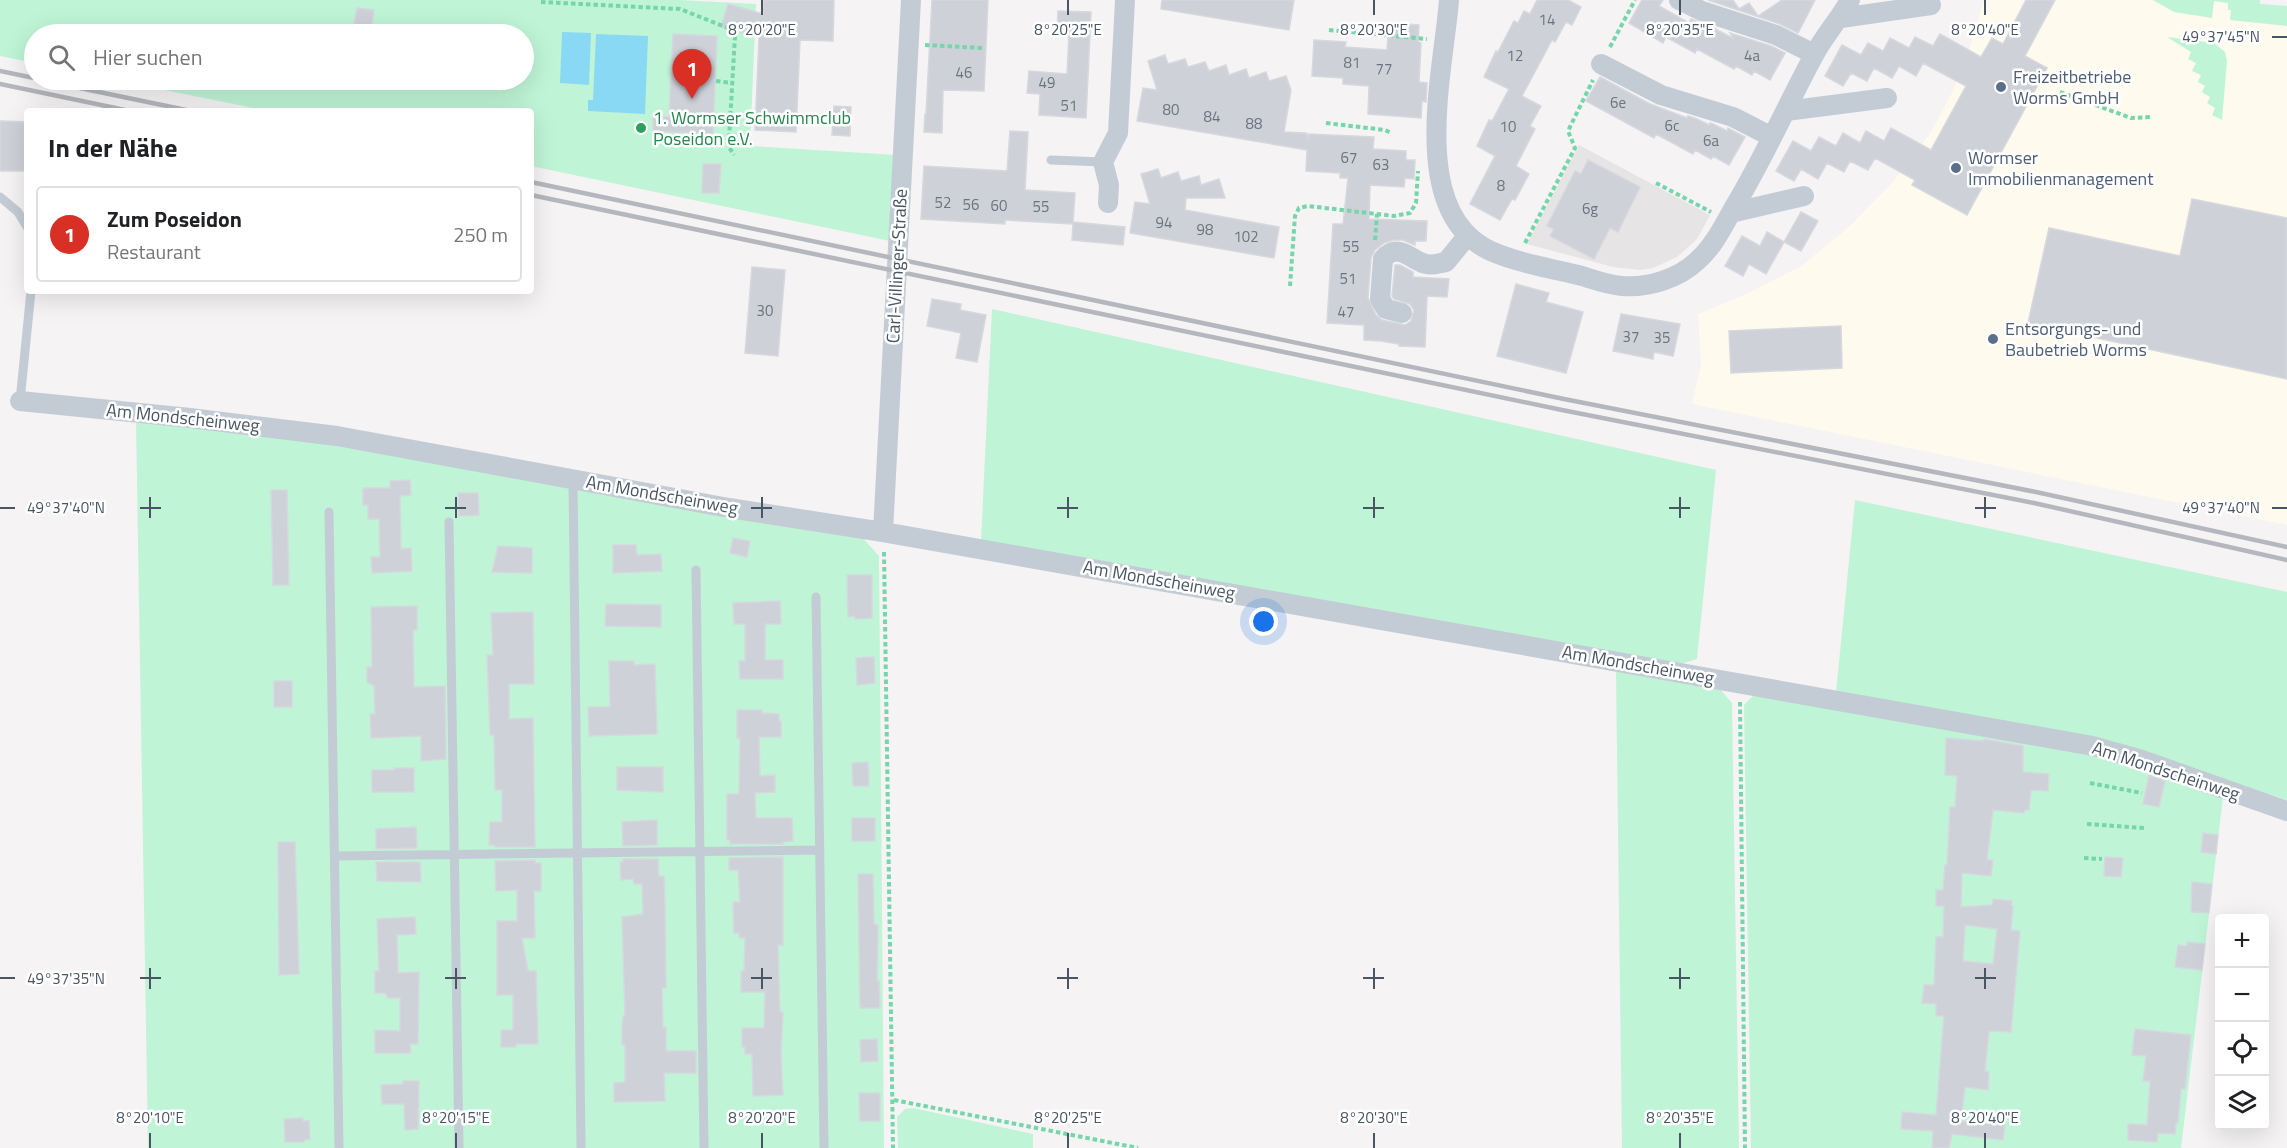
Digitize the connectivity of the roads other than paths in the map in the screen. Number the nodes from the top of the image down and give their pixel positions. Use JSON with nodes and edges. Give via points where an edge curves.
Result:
{"nodes":[{"id":1,"x":911,"y":0,"type":"edge"},
{"id":2,"x":1125,"y":0,"type":"edge"},
{"id":3,"x":1449,"y":0,"type":"edge"},
{"id":4,"x":1679,"y":0,"type":"edge"},
{"id":5,"x":1931,"y":5,"type":"dead end"},
{"id":6,"x":1845,"y":9,"type":"edge"},
{"id":7,"x":1814,"y":54,"type":"junction"},
{"id":8,"x":1601,"y":64,"type":"road end"},
{"id":9,"x":1887,"y":98,"type":"dead end"},
{"id":10,"x":1786,"y":111,"type":"junction"},
{"id":11,"x":1772,"y":136,"type":"junction"},
{"id":12,"x":1051,"y":160,"type":"dead end"},
{"id":13,"x":1103,"y":162,"type":"junction"},
{"id":14,"x":1804,"y":196,"type":"dead end"},
{"id":15,"x":0,"y":197,"type":"edge"},
{"id":16,"x":1108,"y":203,"type":"dead end"},
{"id":17,"x":1729,"y":217,"type":"junction"},
{"id":18,"x":24,"y":222,"type":"edge"},
{"id":19,"x":1468,"y":235,"type":"junction"},
{"id":20,"x":31,"y":294,"type":"edge"},
{"id":21,"x":1402,"y":313,"type":"dead end"},
{"id":22,"x":20,"y":401,"type":"joint"},
{"id":23,"x":573,"y":480,"type":"junction"},
{"id":24,"x":329,"y":512,"type":"dead end"},
{"id":25,"x":449,"y":522,"type":"dead end"},
{"id":26,"x":883,"y":532,"type":"junction"},
{"id":27,"x":696,"y":570,"type":"dead end"},
{"id":28,"x":816,"y":597,"type":"dead end"},
{"id":29,"x":2287,"y":812,"type":"edge"},
{"id":30,"x":820,"y":850,"type":"junction"},
{"id":31,"x":700,"y":852,"type":"junction"},
{"id":32,"x":576,"y":853,"type":"junction"},
{"id":33,"x":455,"y":855,"type":"junction"},
{"id":34,"x":335,"y":856,"type":"junction"},
{"id":35,"x":339,"y":1148,"type":"edge"},
{"id":36,"x":459,"y":1148,"type":"edge"},
{"id":37,"x":581,"y":1148,"type":"edge"},
{"id":38,"x":704,"y":1148,"type":"edge"},
{"id":39,"x":824,"y":1148,"type":"edge"}],
"edges":[{"from":1,"to":26,"type":"street","name":"Carl-Villinger-Straße","via":[[898,165]]},
{"from":2,"to":13,"type":"street","via":[[1118,132]]},
{"from":3,"to":19,"type":"street","via":[[1440,62],[1437,164],[1449,208]]},
{"from":4,"to":7,"type":"street","via":[[1776,35]]},
{"from":5,"to":6,"type":"street"},
{"from":6,"to":7,"type":"street"},
{"from":7,"to":10,"type":"street"},
{"from":8,"to":11,"type":"street","via":[[1661,95],[1733,117]]},
{"from":9,"to":10,"type":"street"},
{"from":10,"to":11,"type":"street"},
{"from":11,"to":17,"type":"street"},
{"from":12,"to":13,"type":"lane"},
{"from":13,"to":16,"type":"street","via":[[1109,185]]},
{"from":14,"to":17,"type":"street"},
{"from":15,"to":18,"type":"lane"},
{"from":17,"to":19,"type":"street","via":[[1710,247],[1683,272],[1641,285],[1622,286],[1517,259],[1483,248]]},
{"from":19,"to":21,"type":"street","via":[[1446,262],[1426,264],[1408,254],[1387,254],[1383,259],[1380,299],[1386,309]]},
{"from":20,"to":22,"type":"lane"},
{"from":22,"to":23,"type":"street","name":"Am Mondscheinweg","via":[[292,430]]},
{"from":23,"to":26,"type":"street","name":"Am Mondscheinweg"},
{"from":23,"to":32,"type":"lane"},
{"from":24,"to":34,"type":"lane"},
{"from":25,"to":33,"type":"lane"},
{"from":26,"to":29,"type":"street","name":"Am Mondscheinweg","via":[[2108,750]]},
{"from":27,"to":31,"type":"lane"},
{"from":28,"to":30,"type":"lane"},
{"from":30,"to":31,"type":"lane"},
{"from":30,"to":39,"type":"lane"},
{"from":31,"to":32,"type":"lane"},
{"from":31,"to":38,"type":"lane"},
{"from":32,"to":33,"type":"lane"},
{"from":32,"to":37,"type":"lane"},
{"from":33,"to":34,"type":"lane"},
{"from":33,"to":36,"type":"lane"},
{"from":34,"to":35,"type":"lane"}]}
